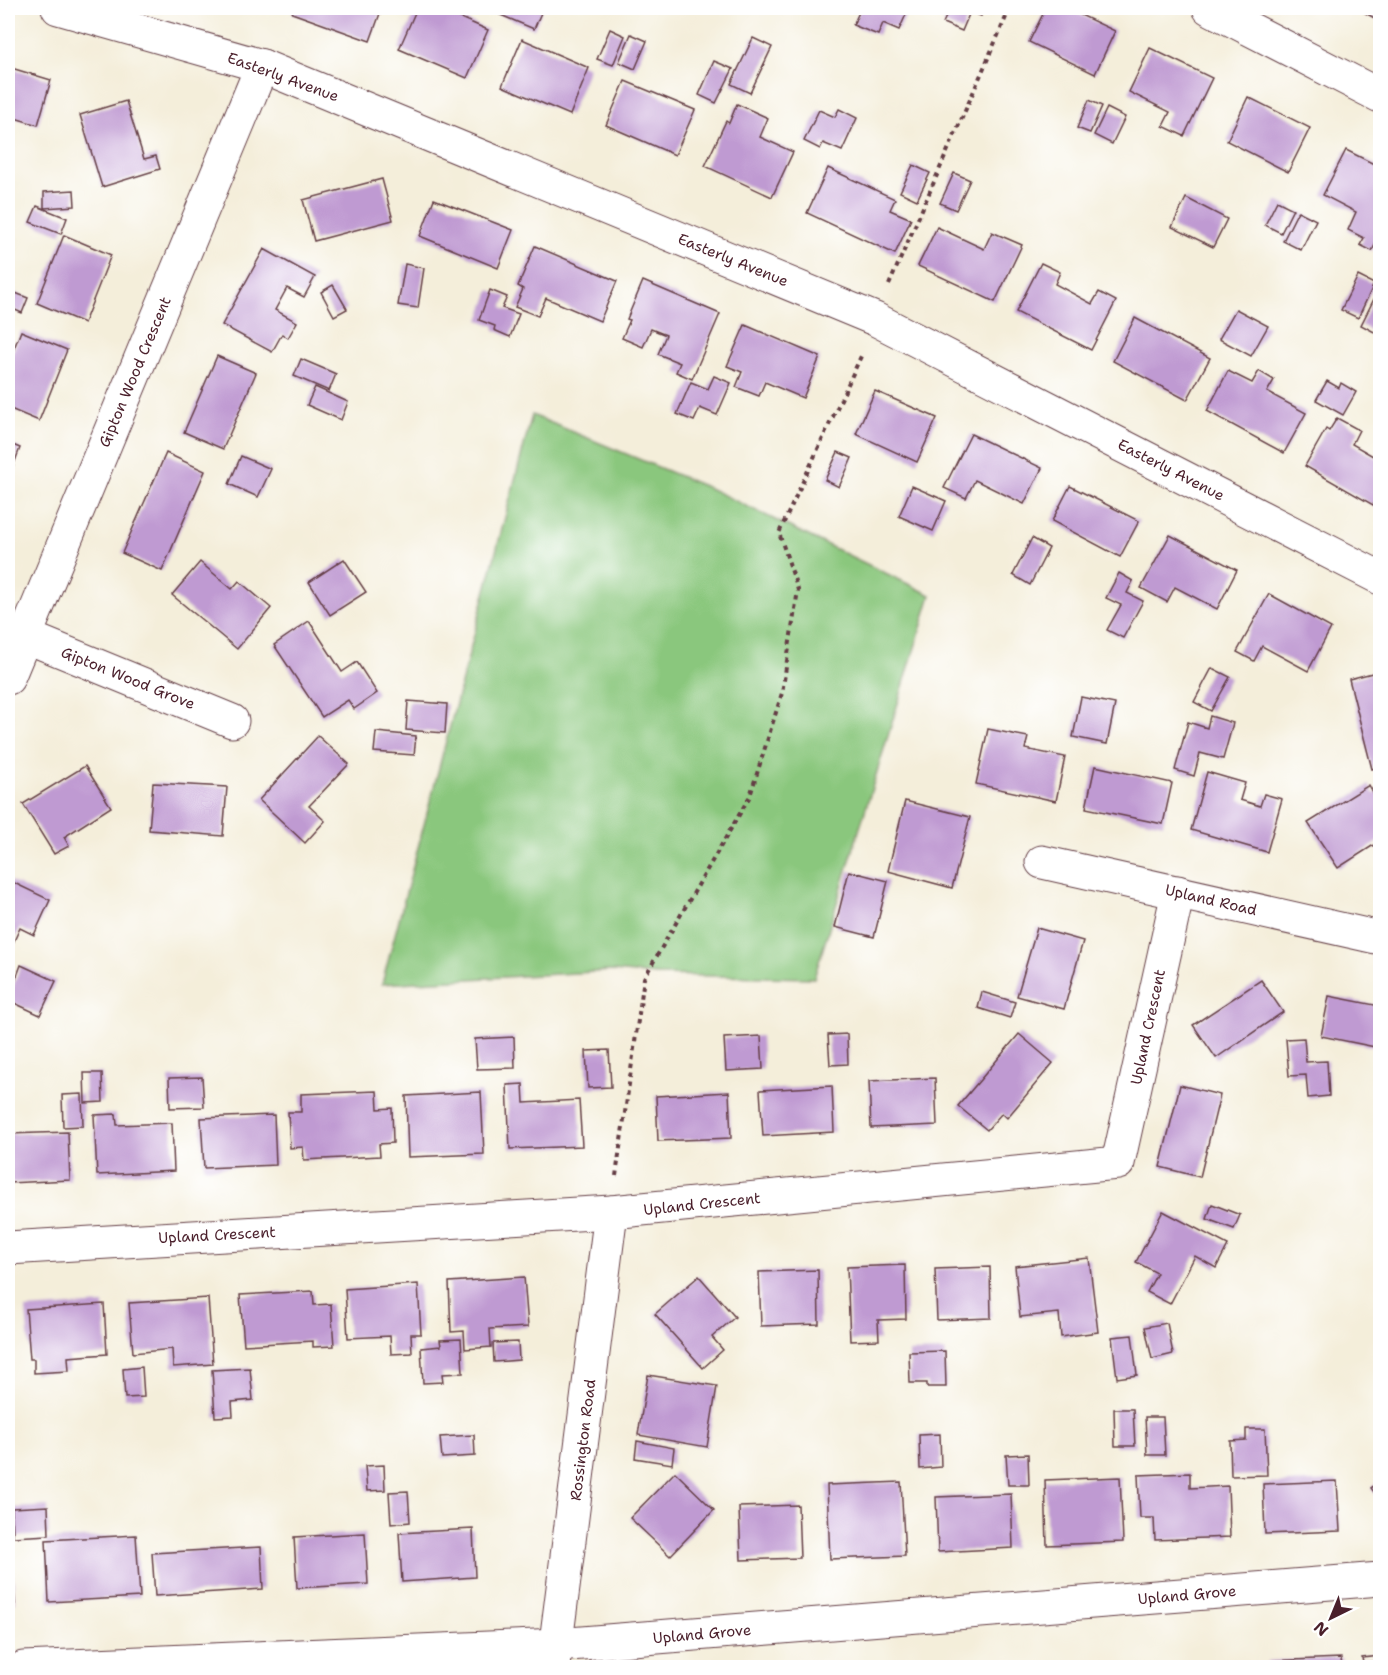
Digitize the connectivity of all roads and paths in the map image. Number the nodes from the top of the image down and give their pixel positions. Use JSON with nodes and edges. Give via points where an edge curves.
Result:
{"nodes":[{"id":1,"x":58,"y":8,"type":"edge"},
{"id":2,"x":1010,"y":8,"type":"edge"},
{"id":3,"x":1209,"y":8,"type":"edge"},
{"id":4,"x":262,"y":66,"type":"junction"},
{"id":5,"x":1380,"y":96,"type":"edge"},
{"id":6,"x":875,"y":319,"type":"junction"},
{"id":7,"x":1380,"y":578,"type":"edge"},
{"id":8,"x":25,"y":636,"type":"junction"},
{"id":9,"x":8,"y":678,"type":"edge"},
{"id":10,"x":232,"y":720,"type":"dead end"},
{"id":11,"x":1042,"y":862,"type":"dead end"},
{"id":12,"x":1178,"y":892,"type":"junction"},
{"id":13,"x":1380,"y":938,"type":"edge"},
{"id":14,"x":611,"y":1212,"type":"junction"},
{"id":15,"x":8,"y":1248,"type":"edge"},
{"id":16,"x":1380,"y":1579,"type":"edge"},
{"id":17,"x":555,"y":1657,"type":"edge"},
{"id":18,"x":23,"y":1668,"type":"edge"}],
"edges":[{"from":1,"to":4,"type":"street","name":"Easterly Avenue"},
{"from":2,"to":6,"type":"path"},
{"from":3,"to":5,"type":"street"},
{"from":4,"to":6,"type":"street","name":"Easterly Avenue"},
{"from":4,"to":8,"type":"street","name":"Gipton Wood Crescent"},
{"from":6,"to":7,"type":"street","name":"Easterly Avenue"},
{"from":6,"to":14,"type":"path","via":[[859,362],[779,532],[798,590],[782,693],[750,796],[644,978]]},
{"from":8,"to":9,"type":"street","name":"Gipton Wood Crescent"},
{"from":8,"to":10,"type":"street","name":"Gipton Wood Grove"},
{"from":11,"to":12,"type":"street","name":"Upland Road"},
{"from":12,"to":13,"type":"street","name":"Upland Road"},
{"from":12,"to":14,"type":"street","name":"Upland Crescent","via":[[1118,1163]]},
{"from":14,"to":15,"type":"street","name":"Upland Crescent"},
{"from":14,"to":17,"type":"street","name":"Rossington Road"},
{"from":16,"to":17,"type":"street","name":"Upland Grove"},
{"from":17,"to":18,"type":"street","name":"Upland Grove"}]}
